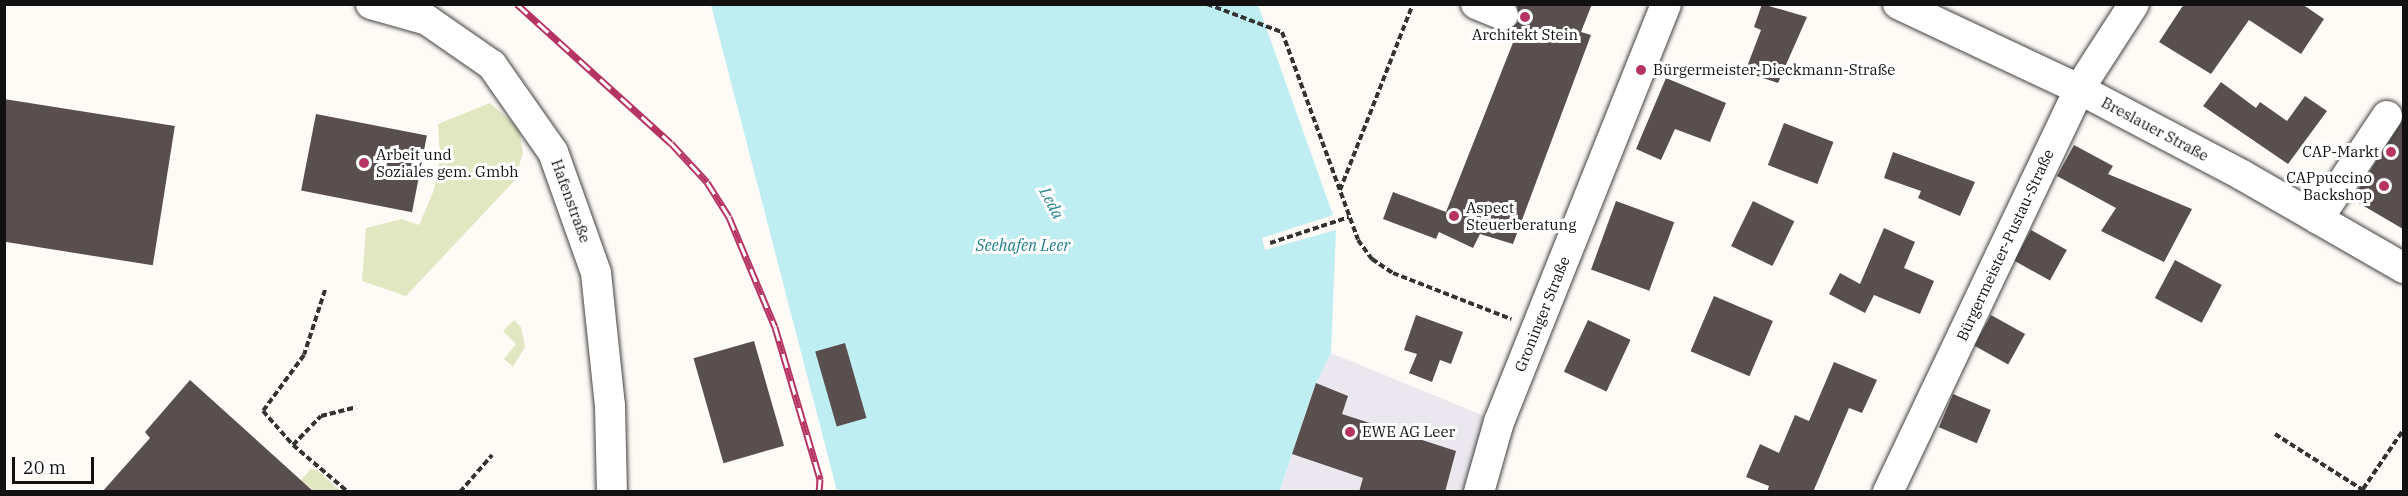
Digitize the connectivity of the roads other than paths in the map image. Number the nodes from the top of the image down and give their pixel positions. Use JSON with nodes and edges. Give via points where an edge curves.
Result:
{"nodes":[{"id":1,"x":371,"y":4,"type":"edge"},
{"id":2,"x":1476,"y":4,"type":"edge"},
{"id":3,"x":1666,"y":4,"type":"edge"},
{"id":4,"x":1898,"y":4,"type":"edge"},
{"id":5,"x":2134,"y":4,"type":"edge"},
{"id":6,"x":1503,"y":15,"type":"dead end"},
{"id":7,"x":2079,"y":89,"type":"junction"},
{"id":8,"x":2387,"y":116,"type":"dead end"},
{"id":9,"x":2318,"y":219,"type":"junction"},
{"id":10,"x":2403,"y":268,"type":"edge"},
{"id":11,"x":612,"y":492,"type":"edge"},
{"id":12,"x":1479,"y":492,"type":"edge"},
{"id":13,"x":1888,"y":492,"type":"edge"}],
"edges":[{"from":1,"to":11,"type":"street","name":"Hafenstraße","via":[[427,20],[492,65],[553,152],[596,273],[610,406]]},
{"from":2,"to":6,"type":"street"},
{"from":3,"to":12,"type":"street","name":"Groninger Straße","via":[[1499,422]]},
{"from":4,"to":7,"type":"street","name":"Breslauer Straße"},
{"from":5,"to":7,"type":"street","name":"Bürgermeister-Pustau-Straße"},
{"from":7,"to":9,"type":"street","name":"Breslauer Straße"},
{"from":7,"to":13,"type":"street","name":"Bürgermeister-Pustau-Straße"},
{"from":8,"to":9,"type":"street"},
{"from":9,"to":10,"type":"street","name":"Breslauer Straße"}]}
